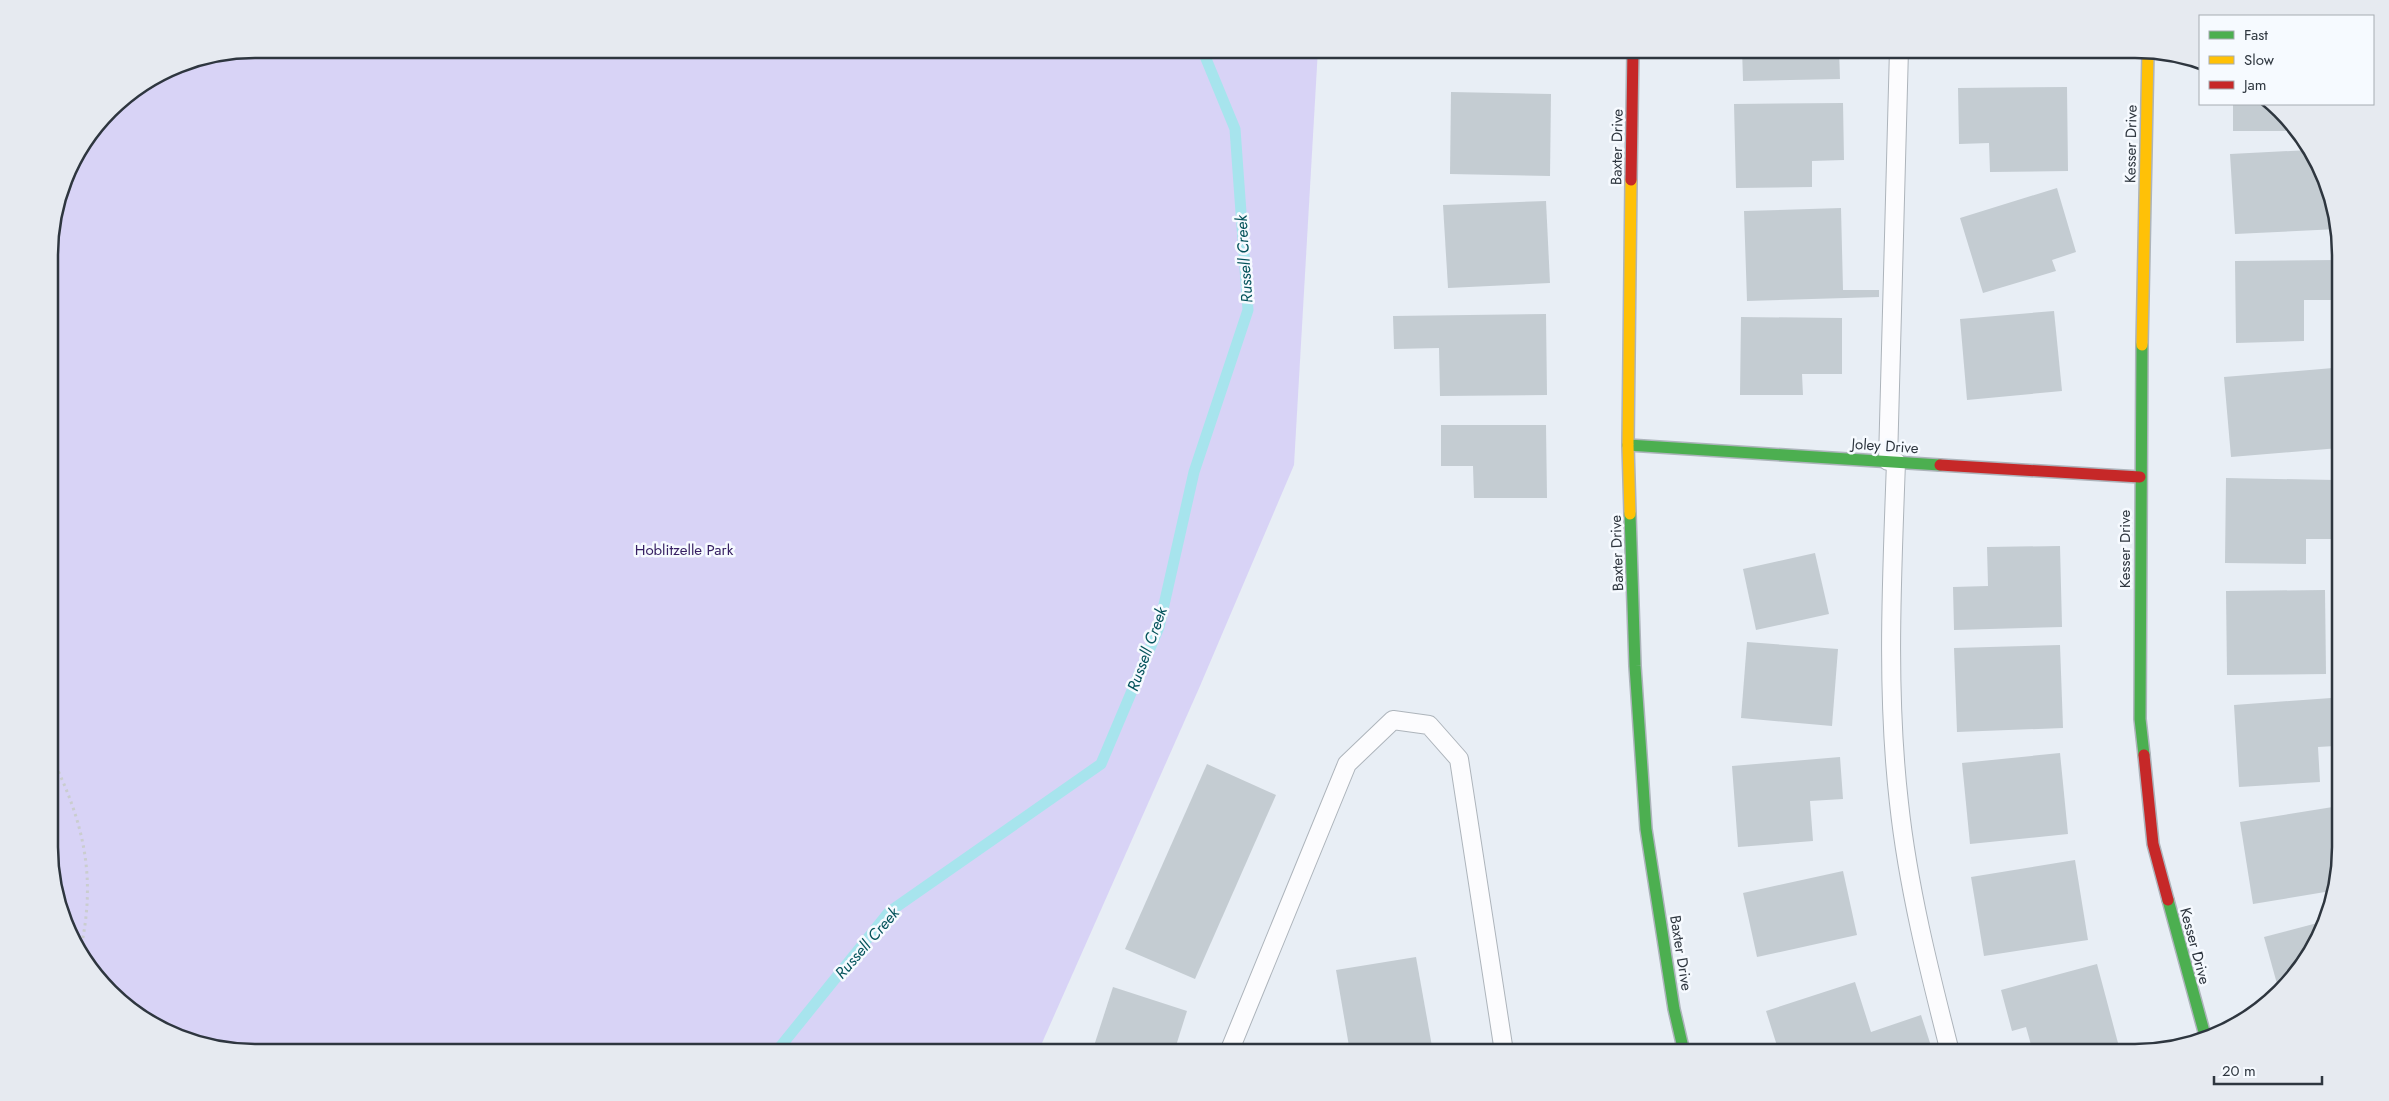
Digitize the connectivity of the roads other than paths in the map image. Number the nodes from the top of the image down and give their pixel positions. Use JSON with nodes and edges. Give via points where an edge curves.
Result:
{"nodes":[{"id":1,"x":1633,"y":58,"type":"edge"},
{"id":2,"x":1899,"y":58,"type":"edge"},
{"id":3,"x":2148,"y":58,"type":"edge"},
{"id":4,"x":1628,"y":445,"type":"junction"},
{"id":5,"x":1892,"y":462,"type":"junction"},
{"id":6,"x":2140,"y":478,"type":"junction"},
{"id":7,"x":2204,"y":1031,"type":"edge"},
{"id":8,"x":1232,"y":1044,"type":"edge"},
{"id":9,"x":1503,"y":1044,"type":"edge"},
{"id":10,"x":1682,"y":1044,"type":"edge"},
{"id":11,"x":1948,"y":1044,"type":"edge"}],
"edges":[{"from":1,"to":4,"type":"street","name":"Baxter Drive"},
{"from":2,"to":5,"type":"lane"},
{"from":3,"to":6,"type":"street","name":"Kesser Drive"},
{"from":4,"to":5,"type":"street","name":"Joley Drive"},
{"from":4,"to":10,"type":"street","name":"Baxter Drive","via":[[1635,666],[1646,829]]},
{"from":5,"to":6,"type":"street","name":"Joley Drive"},
{"from":5,"to":11,"type":"lane","via":[[1889,652],[1899,803],[1922,939]]},
{"from":6,"to":7,"type":"street","name":"Kesser Drive","via":[[2140,719],[2153,844]]},
{"from":8,"to":9,"type":"lane","via":[[1347,764],[1393,720],[1429,725],[1460,758]]}]}
